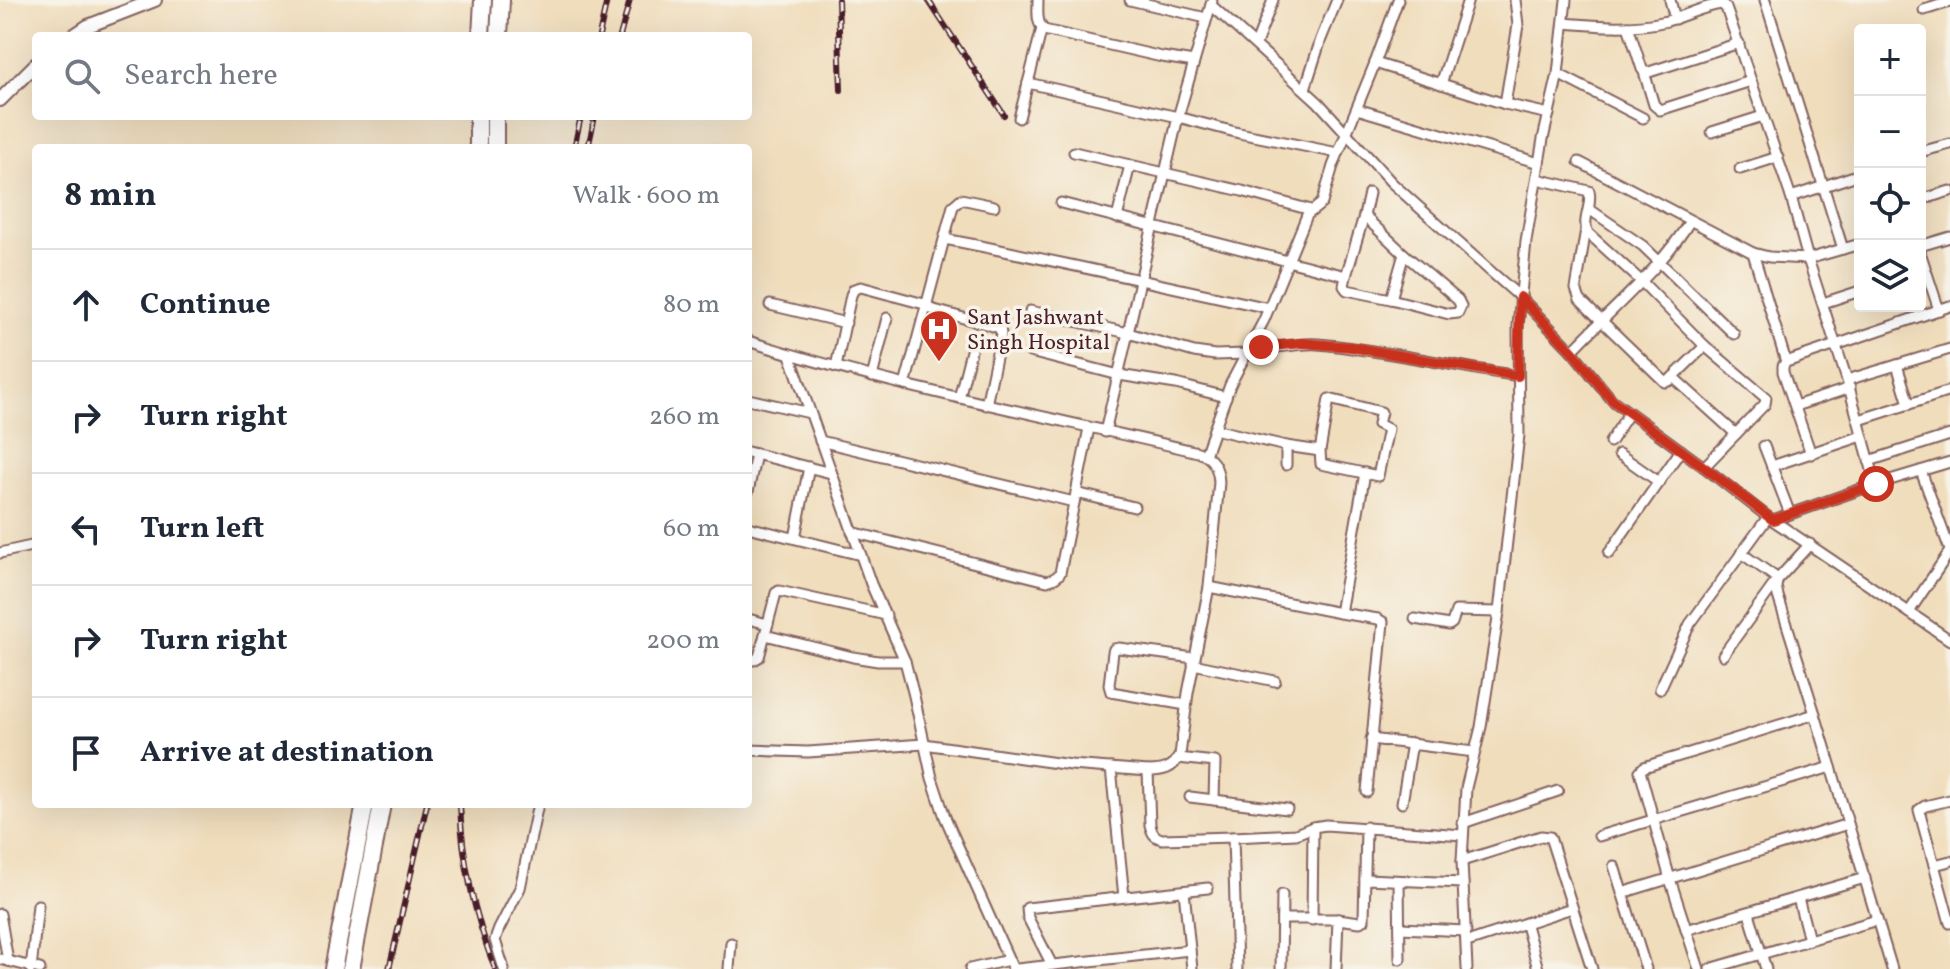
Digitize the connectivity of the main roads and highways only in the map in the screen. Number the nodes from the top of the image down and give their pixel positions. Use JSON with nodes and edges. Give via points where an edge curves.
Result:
{"nodes":[{"id":1,"x":483,"y":0,"type":"edge"},
{"id":2,"x":501,"y":0,"type":"edge"},
{"id":3,"x":481,"y":32,"type":"edge"},
{"id":4,"x":499,"y":32,"type":"edge"},
{"id":5,"x":478,"y":120,"type":"edge"},
{"id":6,"x":495,"y":120,"type":"edge"},
{"id":7,"x":478,"y":144,"type":"edge"},
{"id":8,"x":495,"y":144,"type":"edge"},
{"id":9,"x":364,"y":808,"type":"edge"},
{"id":10,"x":381,"y":808,"type":"edge"},
{"id":11,"x":333,"y":969,"type":"edge"},
{"id":12,"x":351,"y":969,"type":"edge"}],
"edges":[{"from":1,"to":3,"type":"highway"},
{"from":2,"to":4,"type":"highway"},
{"from":5,"to":7,"type":"highway"},
{"from":6,"to":8,"type":"highway"},
{"from":9,"to":11,"type":"highway"},
{"from":10,"to":12,"type":"highway"}]}
